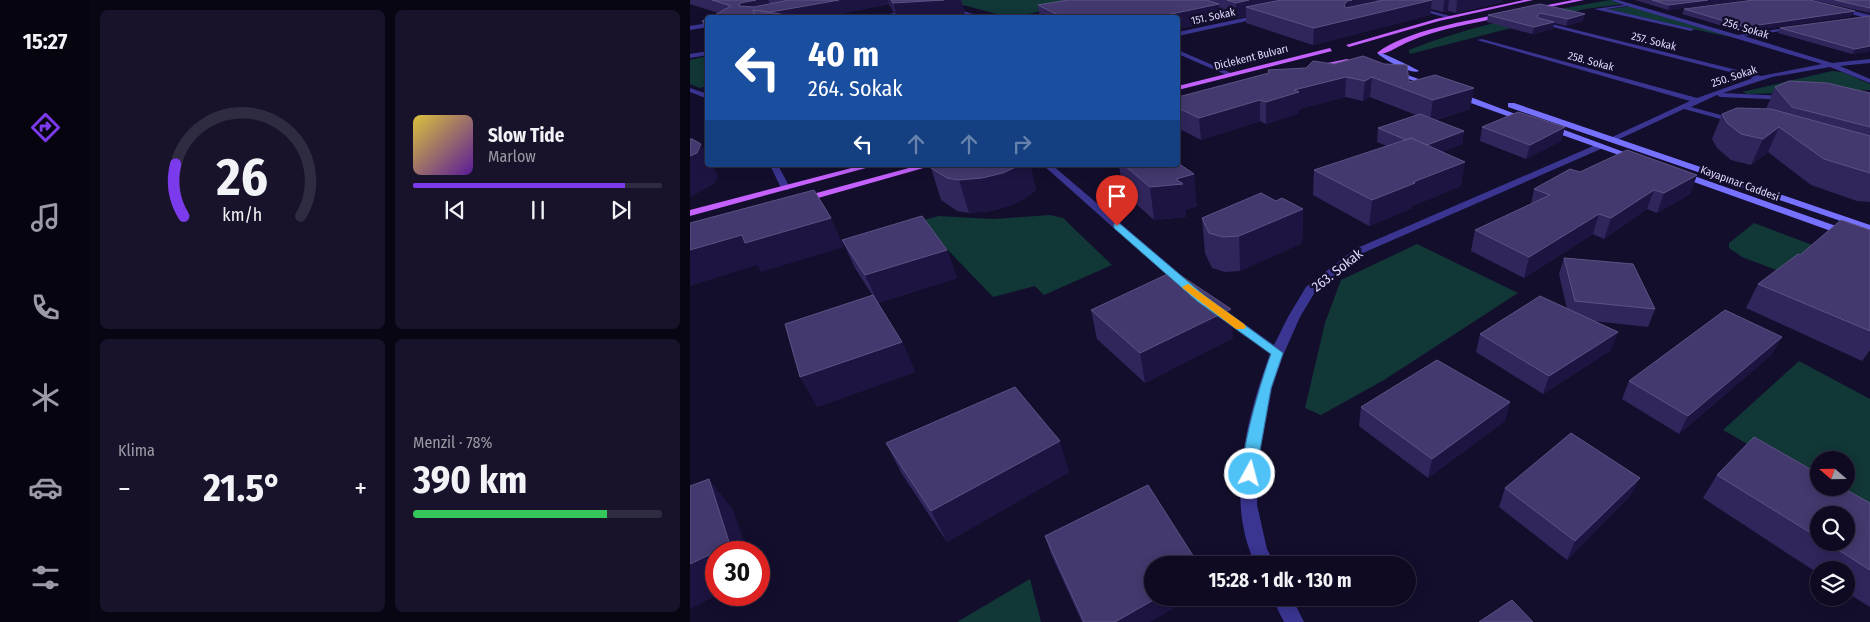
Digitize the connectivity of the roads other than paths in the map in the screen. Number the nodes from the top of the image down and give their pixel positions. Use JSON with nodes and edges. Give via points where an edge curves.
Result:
{"nodes":[{"id":1,"x":926,"y":0,"type":"edge"},
{"id":2,"x":1384,"y":0,"type":"edge"},
{"id":3,"x":1525,"y":0,"type":"edge"},
{"id":4,"x":1582,"y":0,"type":"edge"},
{"id":5,"x":1613,"y":0,"type":"edge"},
{"id":6,"x":940,"y":4,"type":"junction"},
{"id":7,"x":1632,"y":5,"type":"junction"},
{"id":8,"x":1835,"y":8,"type":"edge"},
{"id":9,"x":1065,"y":9,"type":"edge"},
{"id":10,"x":1524,"y":10,"type":"edge"},
{"id":11,"x":1672,"y":12,"type":"edge"},
{"id":12,"x":1662,"y":13,"type":"junction"},
{"id":13,"x":1274,"y":14,"type":"edge"},
{"id":14,"x":1507,"y":14,"type":"edge"},
{"id":15,"x":890,"y":15,"type":"edge"},
{"id":16,"x":974,"y":15,"type":"edge"},
{"id":17,"x":1042,"y":15,"type":"edge"},
{"id":18,"x":1219,"y":16,"type":"edge"},
{"id":19,"x":1451,"y":17,"type":"junction"},
{"id":20,"x":1870,"y":17,"type":"edge"},
{"id":21,"x":1851,"y":20,"type":"edge"},
{"id":22,"x":1236,"y":22,"type":"junction"},
{"id":23,"x":1540,"y":23,"type":"edge"},
{"id":24,"x":705,"y":26,"type":"edge"},
{"id":25,"x":1803,"y":26,"type":"edge"},
{"id":26,"x":690,"y":28,"type":"edge"},
{"id":27,"x":1180,"y":34,"type":"edge"},
{"id":28,"x":1736,"y":35,"type":"junction"},
{"id":29,"x":1480,"y":40,"type":"dead end"},
{"id":30,"x":1348,"y":46,"type":"junction"},
{"id":31,"x":1336,"y":48,"type":"junction"},
{"id":32,"x":1776,"y":48,"type":"junction"},
{"id":33,"x":1380,"y":52,"type":"junction"},
{"id":34,"x":1180,"y":53,"type":"edge"},
{"id":35,"x":705,"y":54,"type":"edge"},
{"id":36,"x":690,"y":56,"type":"edge"},
{"id":37,"x":1372,"y":59,"type":"edge"},
{"id":38,"x":1870,"y":61,"type":"edge"},
{"id":39,"x":1834,"y":66,"type":"junction"},
{"id":40,"x":1306,"y":68,"type":"edge"},
{"id":41,"x":1386,"y":70,"type":"edge"},
{"id":42,"x":1231,"y":75,"type":"junction"},
{"id":43,"x":1762,"y":78,"type":"junction"},
{"id":44,"x":1870,"y":81,"type":"edge"},
{"id":45,"x":1180,"y":88,"type":"edge"},
{"id":46,"x":690,"y":90,"type":"edge"},
{"id":47,"x":705,"y":94,"type":"edge"},
{"id":48,"x":690,"y":95,"type":"edge"},
{"id":49,"x":1711,"y":95,"type":"junction"},
{"id":50,"x":1796,"y":97,"type":"edge"},
{"id":51,"x":1698,"y":101,"type":"junction"},
{"id":52,"x":1684,"y":107,"type":"junction"},
{"id":53,"x":1749,"y":126,"type":"edge"},
{"id":54,"x":1613,"y":140,"type":"junction"},
{"id":55,"x":1600,"y":146,"type":"junction"},
{"id":56,"x":1646,"y":162,"type":"edge"},
{"id":57,"x":775,"y":167,"type":"edge"},
{"id":58,"x":865,"y":167,"type":"edge"},
{"id":59,"x":923,"y":167,"type":"edge"},
{"id":60,"x":1049,"y":167,"type":"edge"},
{"id":61,"x":1674,"y":172,"type":"edge"},
{"id":62,"x":784,"y":188,"type":"junction"},
{"id":63,"x":791,"y":203,"type":"edge"},
{"id":64,"x":690,"y":213,"type":"edge"},
{"id":65,"x":1870,"y":228,"type":"edge"},
{"id":66,"x":1870,"y":242,"type":"edge"},
{"id":67,"x":1194,"y":292,"type":"edge"},
{"id":68,"x":1208,"y":304,"type":"edge"},
{"id":69,"x":1277,"y":353,"type":"junction"},
{"id":70,"x":1261,"y":556,"type":"edge"},
{"id":71,"x":1286,"y":606,"type":"edge"},
{"id":72,"x":1294,"y":622,"type":"edge"}],
"edges":[{"from":1,"to":6,"type":"street"},
{"from":2,"to":19,"type":"street"},
{"from":3,"to":19,"type":"main road"},
{"from":4,"to":10,"type":"main road"},
{"from":5,"to":7,"type":"street","name":"256. Sokak"},
{"from":6,"to":15,"type":"street"},
{"from":6,"to":16,"type":"street"},
{"from":7,"to":12,"type":"street","name":"256. Sokak"},
{"from":7,"to":32,"type":"street","via":[[1597,10]]},
{"from":8,"to":20,"type":"street"},
{"from":9,"to":17,"type":"street"},
{"from":11,"to":12,"type":"street"},
{"from":12,"to":28,"type":"street","name":"256. Sokak"},
{"from":13,"to":22,"type":"street","name":"151. Sokak"},
{"from":14,"to":33,"type":"main road","via":[[1434,30],[1395,43]]},
{"from":18,"to":22,"type":"street"},
{"from":19,"to":30,"type":"main road"},
{"from":20,"to":21,"type":"street"},
{"from":22,"to":27,"type":"street","name":"151. Sokak"},
{"from":23,"to":43,"type":"street","name":"257. Sokak"},
{"from":24,"to":26,"type":"street"},
{"from":25,"to":28,"type":"street"},
{"from":28,"to":32,"type":"street","name":"256. Sokak"},
{"from":29,"to":51,"type":"street","name":"258. Sokak"},
{"from":30,"to":31,"type":"main road","name":"Diclekent Bulvarı"},
{"from":30,"to":33,"type":"main road"},
{"from":31,"to":40,"type":"main road","via":[[1329,55],[1353,61]]},
{"from":31,"to":42,"type":"main road","name":"Diclekent Bulvarı"},
{"from":32,"to":39,"type":"street","name":"256. Sokak"},
{"from":33,"to":37,"type":"main road"},
{"from":33,"to":41,"type":"main road","via":[[1441,85]]},
{"from":34,"to":42,"type":"street"},
{"from":35,"to":36,"type":"street"},
{"from":38,"to":39,"type":"street","name":"250. Sokak"},
{"from":39,"to":43,"type":"street","name":"250. Sokak","via":[[1794,70]]},
{"from":39,"to":44,"type":"street","name":"256. Sokak"},
{"from":42,"to":45,"type":"main road","name":"Diclekent Bulvarı"},
{"from":43,"to":49,"type":"street","name":"250. Sokak"},
{"from":46,"to":47,"type":"street"},
{"from":47,"to":48,"type":"street"},
{"from":49,"to":50,"type":"street"},
{"from":49,"to":51,"type":"street","name":"250. Sokak"},
{"from":51,"to":52,"type":"street","name":"250. Sokak"},
{"from":52,"to":53,"type":"street"},
{"from":52,"to":54,"type":"street","name":"250. Sokak"},
{"from":54,"to":55,"type":"main road","name":"Kayapınar Caddesi","via":[[1454,90]]},
{"from":54,"to":65,"type":"main road","name":"Kayapınar Caddesi"},
{"from":55,"to":56,"type":"main road","name":"Kayapınar Caddesi"},
{"from":55,"to":69,"type":"street","name":"263. Sokak","via":[[1359,251],[1310,290]]},
{"from":57,"to":62,"type":"street"},
{"from":58,"to":62,"type":"main road"},
{"from":59,"to":63,"type":"main road"},
{"from":60,"to":67,"type":"street"},
{"from":61,"to":66,"type":"main road","name":"Kayapınar Caddesi"},
{"from":62,"to":64,"type":"main road"},
{"from":68,"to":69,"type":"street"},
{"from":69,"to":70,"type":"street","name":"263. Sokak","via":[[1265,388],[1251,458],[1248,505]]},
{"from":71,"to":72,"type":"street"}]}
